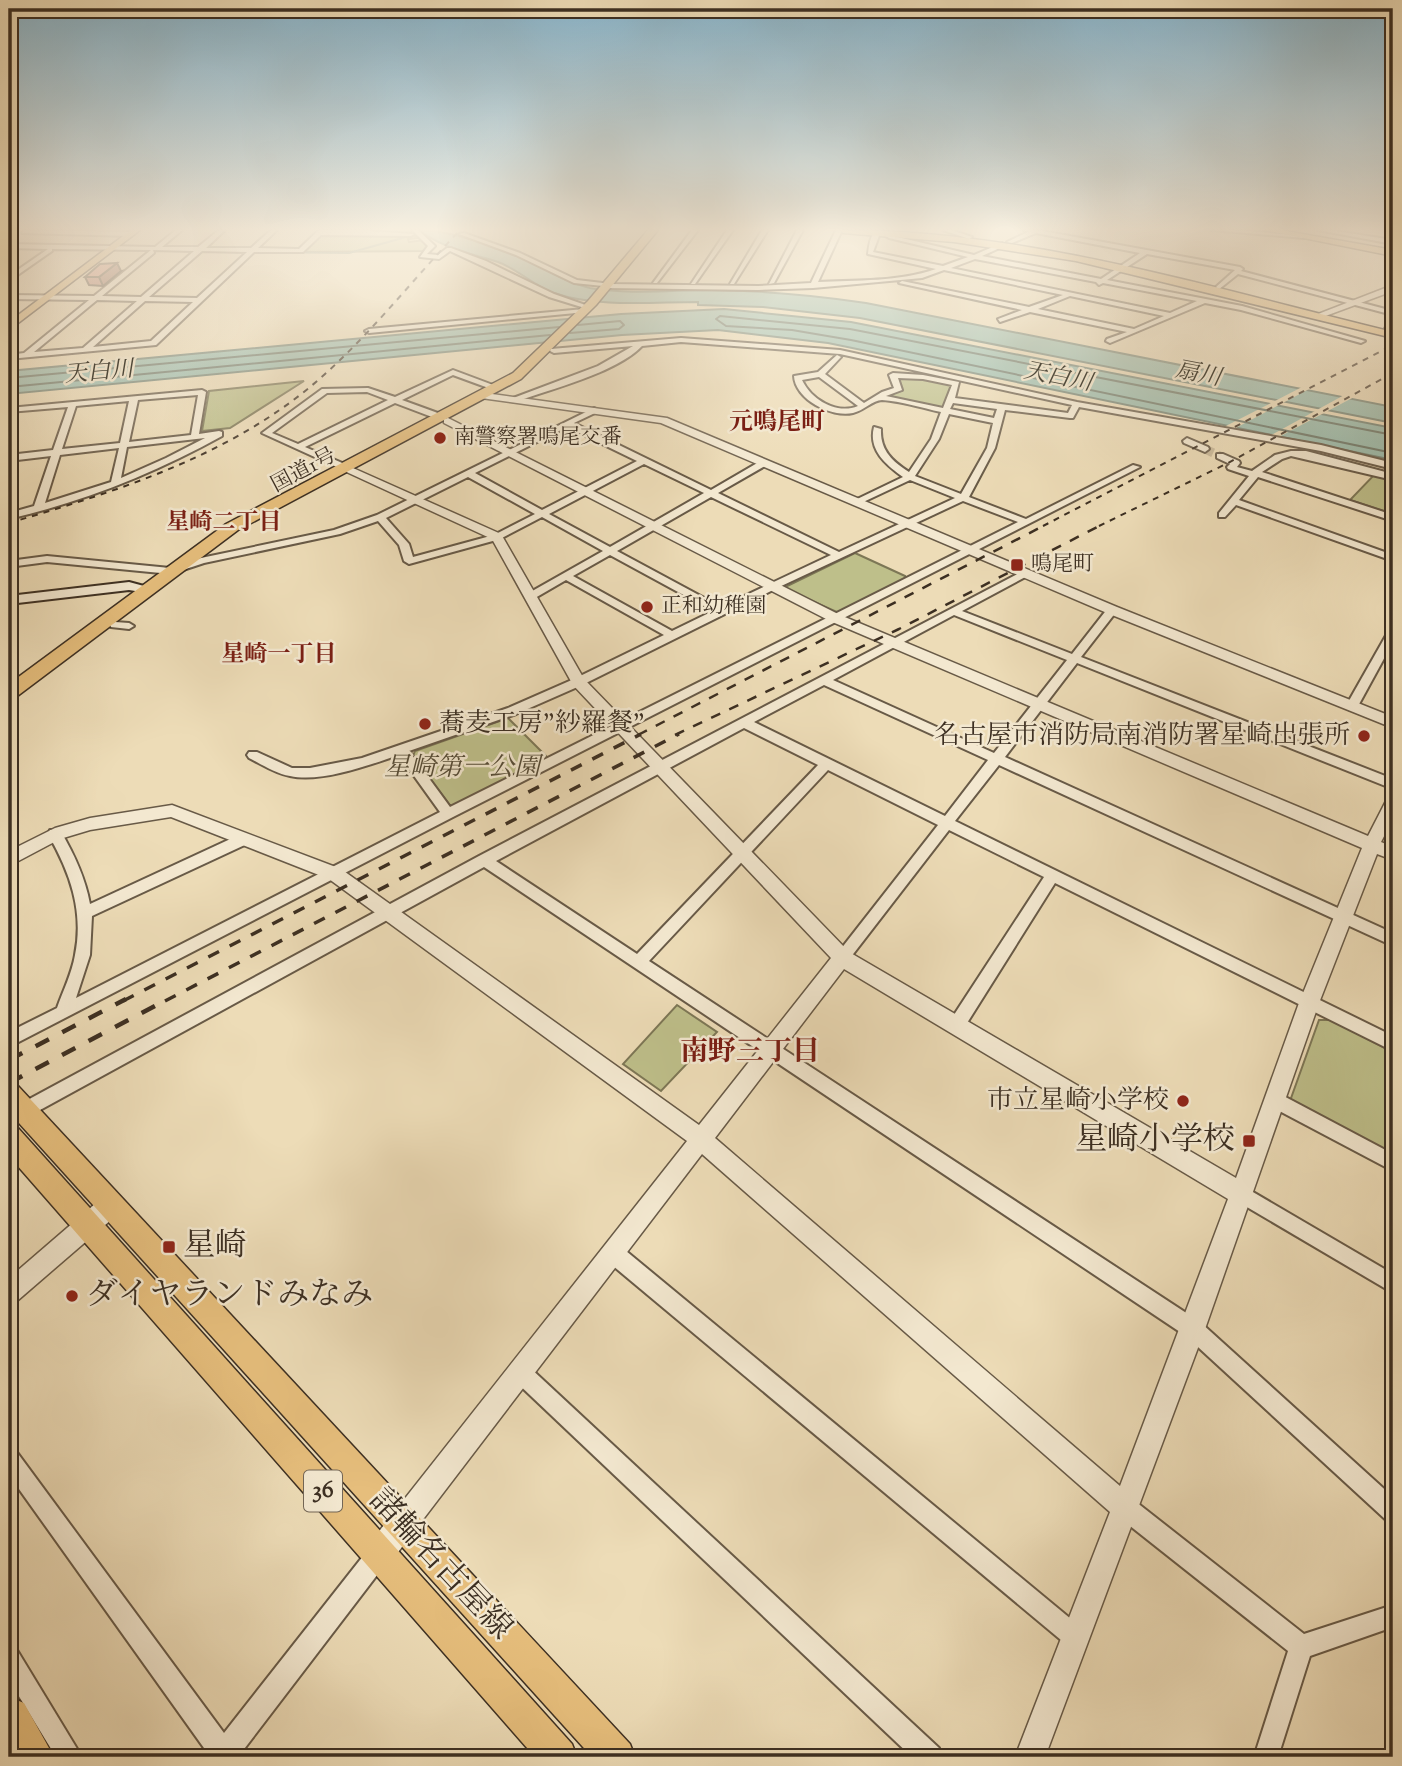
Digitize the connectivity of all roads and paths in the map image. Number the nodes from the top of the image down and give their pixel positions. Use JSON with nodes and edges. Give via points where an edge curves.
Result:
{"nodes":[{"id":1,"x":24,"y":312,"type":"edge"},
{"id":2,"x":78,"y":312,"type":"edge"},
{"id":3,"x":128,"y":312,"type":"edge"},
{"id":4,"x":185,"y":312,"type":"edge"},
{"id":5,"x":560,"y":312,"type":"edge"},
{"id":6,"x":583,"y":312,"type":"edge"},
{"id":7,"x":1021,"y":312,"type":"edge"},
{"id":8,"x":1047,"y":312,"type":"edge"},
{"id":9,"x":1159,"y":312,"type":"edge"},
{"id":10,"x":1178,"y":312,"type":"edge"},
{"id":11,"x":1250,"y":312,"type":"edge"},
{"id":12,"x":1309,"y":312,"type":"edge"},
{"id":13,"x":1327,"y":312,"type":"edge"},
{"id":14,"x":1172,"y":315,"type":"junction"},
{"id":15,"x":1320,"y":315,"type":"junction"},
{"id":16,"x":1000,"y":320,"type":"dead end"},
{"id":17,"x":9,"y":324,"type":"edge"},
{"id":18,"x":369,"y":331,"type":"dead end"},
{"id":19,"x":1135,"y":331,"type":"junction"},
{"id":20,"x":1392,"y":331,"type":"edge"},
{"id":21,"x":1110,"y":341,"type":"dead end"},
{"id":22,"x":1362,"y":341,"type":"dead end"},
{"id":23,"x":638,"y":343,"type":"junction"},
{"id":24,"x":552,"y":350,"type":"junction"},
{"id":25,"x":85,"y":351,"type":"junction"},
{"id":26,"x":25,"y":356,"type":"junction"},
{"id":27,"x":9,"y":357,"type":"edge"},
{"id":28,"x":820,"y":374,"type":"junction"},
{"id":29,"x":491,"y":394,"type":"junction"},
{"id":30,"x":876,"y":396,"type":"junction"},
{"id":31,"x":134,"y":398,"type":"junction"},
{"id":32,"x":396,"y":399,"type":"junction"},
{"id":33,"x":512,"y":400,"type":"junction"},
{"id":34,"x":951,"y":400,"type":"junction"},
{"id":35,"x":27,"y":402,"type":"dead end"},
{"id":36,"x":73,"y":404,"type":"junction"},
{"id":37,"x":1077,"y":404,"type":"junction"},
{"id":38,"x":862,"y":405,"type":"junction"},
{"id":39,"x":1001,"y":408,"type":"junction"},
{"id":40,"x":9,"y":410,"type":"edge"},
{"id":41,"x":594,"y":410,"type":"junction"},
{"id":42,"x":946,"y":411,"type":"junction"},
{"id":43,"x":445,"y":420,"type":"junction"},
{"id":44,"x":997,"y":421,"type":"junction"},
{"id":45,"x":566,"y":423,"type":"junction"},
{"id":46,"x":877,"y":429,"type":"dead end"},
{"id":47,"x":195,"y":434,"type":"junction"},
{"id":48,"x":1188,"y":441,"type":"dead end"},
{"id":49,"x":126,"y":443,"type":"junction"},
{"id":50,"x":300,"y":446,"type":"junction"},
{"id":51,"x":1205,"y":449,"type":"tunnel mouth"},
{"id":52,"x":57,"y":451,"type":"junction"},
{"id":53,"x":510,"y":452,"type":"junction"},
{"id":54,"x":1291,"y":452,"type":"junction"},
{"id":55,"x":1220,"y":456,"type":"tunnel mouth"},
{"id":56,"x":9,"y":458,"type":"edge"},
{"id":57,"x":644,"y":461,"type":"junction"},
{"id":58,"x":762,"y":464,"type":"junction"},
{"id":59,"x":1136,"y":467,"type":"dead end"},
{"id":60,"x":347,"y":469,"type":"junction"},
{"id":61,"x":1393,"y":469,"type":"edge"},
{"id":62,"x":468,"y":473,"type":"junction"},
{"id":63,"x":1254,"y":474,"type":"junction"},
{"id":64,"x":911,"y":477,"type":"junction"},
{"id":65,"x":1393,"y":477,"type":"edge"},
{"id":66,"x":116,"y":483,"type":"junction"},
{"id":67,"x":586,"y":491,"type":"junction"},
{"id":68,"x":711,"y":493,"type":"junction"},
{"id":69,"x":964,"y":497,"type":"junction"},
{"id":70,"x":413,"y":500,"type":"junction"},
{"id":71,"x":1234,"y":501,"type":"junction"},
{"id":72,"x":856,"y":502,"type":"junction"},
{"id":73,"x":38,"y":509,"type":"junction"},
{"id":74,"x":542,"y":513,"type":"junction"},
{"id":75,"x":1222,"y":515,"type":"dead end"},
{"id":76,"x":9,"y":516,"type":"edge"},
{"id":77,"x":380,"y":517,"type":"junction"},
{"id":78,"x":1393,"y":518,"type":"edge"},
{"id":79,"x":1026,"y":522,"type":"junction"},
{"id":80,"x":907,"y":524,"type":"junction"},
{"id":81,"x":655,"y":525,"type":"junction"},
{"id":82,"x":497,"y":537,"type":"junction"},
{"id":83,"x":610,"y":551,"type":"junction"},
{"id":84,"x":971,"y":551,"type":"junction"},
{"id":85,"x":840,"y":556,"type":"junction"},
{"id":86,"x":1393,"y":558,"type":"edge"},
{"id":87,"x":201,"y":561,"type":"junction"},
{"id":88,"x":9,"y":564,"type":"edge"},
{"id":89,"x":171,"y":572,"type":"junction"},
{"id":90,"x":1025,"y":573,"type":"junction"},
{"id":91,"x":565,"y":576,"type":"junction"},
{"id":92,"x":773,"y":586,"type":"junction"},
{"id":93,"x":148,"y":589,"type":"junction"},
{"id":94,"x":531,"y":596,"type":"junction"},
{"id":95,"x":9,"y":600,"type":"edge"},
{"id":96,"x":1112,"y":610,"type":"junction"},
{"id":97,"x":954,"y":611,"type":"junction"},
{"id":98,"x":722,"y":612,"type":"junction"},
{"id":99,"x":835,"y":618,"type":"junction"},
{"id":100,"x":1393,"y":632,"type":"edge"},
{"id":101,"x":673,"y":636,"type":"junction"},
{"id":102,"x":894,"y":642,"type":"junction"},
{"id":103,"x":1076,"y":659,"type":"junction"},
{"id":104,"x":826,"y":681,"type":"junction"},
{"id":105,"x":578,"y":682,"type":"junction"},
{"id":106,"x":9,"y":693,"type":"edge"},
{"id":107,"x":9,"y":705,"type":"edge"},
{"id":108,"x":1041,"y":705,"type":"junction"},
{"id":109,"x":1352,"y":706,"type":"junction"},
{"id":110,"x":745,"y":723,"type":"junction"},
{"id":111,"x":1393,"y":723,"type":"edge"},
{"id":112,"x":621,"y":727,"type":"junction"},
{"id":113,"x":403,"y":751,"type":"junction"},
{"id":114,"x":253,"y":755,"type":"dead end"},
{"id":115,"x":998,"y":760,"type":"junction"},
{"id":116,"x":827,"y":763,"type":"junction"},
{"id":117,"x":659,"y":767,"type":"junction"},
{"id":118,"x":1393,"y":784,"type":"edge"},
{"id":119,"x":1393,"y":803,"type":"edge"},
{"id":120,"x":448,"y":814,"type":"junction"},
{"id":121,"x":948,"y":823,"type":"junction"},
{"id":122,"x":54,"y":834,"type":"junction"},
{"id":123,"x":244,"y":839,"type":"junction"},
{"id":124,"x":1382,"y":849,"type":"edge"},
{"id":125,"x":742,"y":854,"type":"junction"},
{"id":126,"x":9,"y":859,"type":"edge"},
{"id":127,"x":484,"y":860,"type":"junction"},
{"id":128,"x":335,"y":874,"type":"junction"},
{"id":129,"x":1054,"y":875,"type":"junction"},
{"id":130,"x":389,"y":911,"type":"junction"},
{"id":131,"x":84,"y":913,"type":"junction"},
{"id":132,"x":1345,"y":918,"type":"junction"},
{"id":133,"x":1393,"y":940,"type":"edge"},
{"id":134,"x":842,"y":958,"type":"junction"},
{"id":135,"x":639,"y":962,"type":"junction"},
{"id":136,"x":1309,"y":1003,"type":"junction"},
{"id":137,"x":63,"y":1012,"type":"junction"},
{"id":138,"x":956,"y":1026,"type":"junction"},
{"id":139,"x":9,"y":1040,"type":"edge"},
{"id":140,"x":1393,"y":1044,"type":"edge"},
{"id":141,"x":772,"y":1049,"type":"junction"},
{"id":142,"x":1276,"y":1100,"type":"junction"},
{"id":143,"x":14,"y":1108,"type":"edge"},
{"id":144,"x":9,"y":1137,"type":"edge"},
{"id":145,"x":701,"y":1139,"type":"junction"},
{"id":146,"x":1393,"y":1163,"type":"edge"},
{"id":147,"x":1241,"y":1194,"type":"junction"},
{"id":148,"x":111,"y":1205,"type":"junction"},
{"id":149,"x":87,"y":1226,"type":"junction"},
{"id":150,"x":613,"y":1253,"type":"junction"},
{"id":151,"x":1393,"y":1284,"type":"edge"},
{"id":152,"x":9,"y":1293,"type":"edge"},
{"id":153,"x":1193,"y":1329,"type":"junction"},
{"id":154,"x":520,"y":1372,"type":"junction"},
{"id":155,"x":9,"y":1458,"type":"edge"},
{"id":156,"x":1123,"y":1506,"type":"junction"},
{"id":157,"x":1393,"y":1511,"type":"edge"},
{"id":158,"x":402,"y":1524,"type":"junction"},
{"id":159,"x":379,"y":1554,"type":"junction"},
{"id":160,"x":1393,"y":1616,"type":"edge"},
{"id":161,"x":1075,"y":1637,"type":"junction"},
{"id":162,"x":1301,"y":1647,"type":"junction"},
{"id":163,"x":9,"y":1658,"type":"edge"},
{"id":164,"x":9,"y":1718,"type":"edge"},
{"id":165,"x":224,"y":1756,"type":"edge"},
{"id":166,"x":32,"y":1757,"type":"edge"},
{"id":167,"x":70,"y":1757,"type":"edge"},
{"id":168,"x":559,"y":1757,"type":"edge"},
{"id":169,"x":617,"y":1757,"type":"edge"},
{"id":170,"x":930,"y":1757,"type":"edge"},
{"id":171,"x":1030,"y":1757,"type":"edge"},
{"id":172,"x":1266,"y":1757,"type":"edge"}],
"edges":[{"from":1,"to":17,"type":"main road"},
{"from":2,"to":26,"type":"street"},
{"from":3,"to":25,"type":"street"},
{"from":4,"to":25,"type":"street","via":[[153,344]]},
{"from":5,"to":18,"type":"street"},
{"from":6,"to":24,"type":"highway","name":"国道1号"},
{"from":7,"to":16,"type":"street"},
{"from":8,"to":19,"type":"street"},
{"from":9,"to":14,"type":"street"},
{"from":10,"to":14,"type":"street"},
{"from":11,"to":22,"type":"street"},
{"from":12,"to":15,"type":"main road"},
{"from":13,"to":15,"type":"street"},
{"from":14,"to":19,"type":"street"},
{"from":15,"to":20,"type":"main road"},
{"from":19,"to":21,"type":"street"},
{"from":23,"to":24,"type":"street"},
{"from":23,"to":28,"type":"street","via":[[836,357]]},
{"from":23,"to":33,"type":"street","via":[[626,356]]},
{"from":23,"to":37,"type":"street","via":[[752,343],[840,352]]},
{"from":24,"to":29,"type":"highway","name":"国道1号","via":[[532,372]]},
{"from":25,"to":26,"type":"street"},
{"from":26,"to":27,"type":"street"},
{"from":28,"to":38,"type":"street"},
{"from":28,"to":38,"type":"street","via":[[797,378],[807,395],[844,412]]},
{"from":29,"to":32,"type":"street","via":[[453,372]]},
{"from":29,"to":33,"type":"street"},
{"from":29,"to":43,"type":"highway","name":"国道1号"},
{"from":30,"to":34,"type":"street","via":[[898,390],[893,375],[956,384]]},
{"from":30,"to":38,"type":"street"},
{"from":30,"to":42,"type":"street"},
{"from":31,"to":36,"type":"street"},
{"from":31,"to":47,"type":"street","via":[[202,391]]},
{"from":31,"to":49,"type":"street"},
{"from":32,"to":43,"type":"street"},
{"from":32,"to":50,"type":"street"},
{"from":32,"to":50,"type":"street","via":[[368,390],[320,393],[267,433]]},
{"from":33,"to":41,"type":"street"},
{"from":34,"to":39,"type":"street"},
{"from":34,"to":42,"type":"street"},
{"from":35,"to":40,"type":"street"},
{"from":36,"to":40,"type":"street"},
{"from":36,"to":52,"type":"street"},
{"from":37,"to":39,"type":"street","via":[[1070,416]]},
{"from":37,"to":61,"type":"street","via":[[1321,448]]},
{"from":39,"to":44,"type":"street"},
{"from":41,"to":45,"type":"street"},
{"from":41,"to":58,"type":"street","via":[[663,420]]},
{"from":42,"to":44,"type":"street"},
{"from":42,"to":64,"type":"street"},
{"from":43,"to":53,"type":"street"},
{"from":43,"to":60,"type":"highway","name":"国道1号"},
{"from":44,"to":69,"type":"street","via":[[991,448]]},
{"from":45,"to":53,"type":"street"},
{"from":45,"to":57,"type":"street"},
{"from":46,"to":64,"type":"street","via":[[879,449],[894,467]]},
{"from":47,"to":49,"type":"street"},
{"from":47,"to":66,"type":"street","via":[[219,434]]},
{"from":48,"to":51,"type":"street"},
{"from":49,"to":52,"type":"street"},
{"from":49,"to":66,"type":"street"},
{"from":50,"to":60,"type":"street"},
{"from":52,"to":56,"type":"street"},
{"from":52,"to":73,"type":"street"},
{"from":53,"to":62,"type":"street"},
{"from":53,"to":67,"type":"street"},
{"from":54,"to":61,"type":"street"},
{"from":54,"to":63,"type":"street"},
{"from":54,"to":65,"type":"street"},
{"from":55,"to":63,"type":"street","via":[[1236,463],[1234,469]]},
{"from":57,"to":67,"type":"street"},
{"from":57,"to":68,"type":"street"},
{"from":58,"to":68,"type":"street"},
{"from":58,"to":72,"type":"street"},
{"from":59,"to":79,"type":"street"},
{"from":60,"to":70,"type":"street"},
{"from":60,"to":87,"type":"highway","name":"国道1号","via":[[261,518]]},
{"from":60,"to":89,"type":"highway","name":"国道1号","via":[[253,514]]},
{"from":62,"to":70,"type":"street"},
{"from":62,"to":74,"type":"street"},
{"from":63,"to":71,"type":"street"},
{"from":63,"to":78,"type":"street"},
{"from":64,"to":69,"type":"street"},
{"from":64,"to":72,"type":"street"},
{"from":66,"to":73,"type":"street"},
{"from":67,"to":74,"type":"street"},
{"from":67,"to":81,"type":"street"},
{"from":68,"to":81,"type":"street"},
{"from":68,"to":85,"type":"street"},
{"from":69,"to":79,"type":"street"},
{"from":69,"to":80,"type":"street"},
{"from":70,"to":77,"type":"street"},
{"from":70,"to":82,"type":"street"},
{"from":71,"to":75,"type":"street"},
{"from":71,"to":86,"type":"street"},
{"from":72,"to":80,"type":"street"},
{"from":73,"to":76,"type":"street"},
{"from":74,"to":82,"type":"street"},
{"from":74,"to":83,"type":"street"},
{"from":77,"to":82,"type":"street","via":[[404,544],[409,561]]},
{"from":77,"to":87,"type":"street"},
{"from":79,"to":84,"type":"street"},
{"from":80,"to":84,"type":"street"},
{"from":80,"to":85,"type":"street"},
{"from":81,"to":83,"type":"street"},
{"from":81,"to":92,"type":"street"},
{"from":82,"to":94,"type":"street"},
{"from":83,"to":91,"type":"street"},
{"from":83,"to":98,"type":"street"},
{"from":84,"to":90,"type":"street"},
{"from":84,"to":99,"type":"street"},
{"from":85,"to":92,"type":"street"},
{"from":87,"to":89,"type":"street"},
{"from":87,"to":107,"type":"highway","name":"国道1号","via":[[122,625]]},
{"from":88,"to":89,"type":"street","via":[[47,559]]},
{"from":89,"to":93,"type":"highway","name":"国道1号"},
{"from":90,"to":96,"type":"street"},
{"from":90,"to":97,"type":"street"},
{"from":91,"to":94,"type":"street"},
{"from":91,"to":101,"type":"street"},
{"from":92,"to":98,"type":"street"},
{"from":92,"to":99,"type":"street"},
{"from":93,"to":95,"type":"main road","via":[[128,586]]},
{"from":93,"to":106,"type":"highway","name":"国道1号"},
{"from":94,"to":105,"type":"street"},
{"from":96,"to":103,"type":"street"},
{"from":96,"to":109,"type":"street"},
{"from":97,"to":102,"type":"street"},
{"from":97,"to":103,"type":"street"},
{"from":98,"to":101,"type":"street"},
{"from":99,"to":102,"type":"street"},
{"from":99,"to":112,"type":"street"},
{"from":100,"to":109,"type":"street"},
{"from":101,"to":105,"type":"street"},
{"from":102,"to":104,"type":"street"},
{"from":102,"to":108,"type":"street"},
{"from":103,"to":108,"type":"street"},
{"from":103,"to":118,"type":"street"},
{"from":104,"to":110,"type":"street"},
{"from":104,"to":115,"type":"street"},
{"from":105,"to":112,"type":"street"},
{"from":105,"to":113,"type":"street"},
{"from":108,"to":115,"type":"street"},
{"from":108,"to":124,"type":"street"},
{"from":109,"to":111,"type":"street"},
{"from":110,"to":116,"type":"street"},
{"from":110,"to":117,"type":"street"},
{"from":112,"to":117,"type":"street"},
{"from":112,"to":120,"type":"street"},
{"from":113,"to":114,"type":"street","via":[[310,773],[290,772]]},
{"from":113,"to":120,"type":"street"},
{"from":115,"to":121,"type":"street"},
{"from":115,"to":132,"type":"street"},
{"from":116,"to":121,"type":"street"},
{"from":116,"to":125,"type":"street"},
{"from":117,"to":125,"type":"street"},
{"from":117,"to":127,"type":"street"},
{"from":119,"to":124,"type":"street"},
{"from":120,"to":128,"type":"street"},
{"from":121,"to":129,"type":"street"},
{"from":121,"to":134,"type":"street"},
{"from":122,"to":123,"type":"street","via":[[172,811]]},
{"from":122,"to":126,"type":"street"},
{"from":122,"to":131,"type":"street","via":[[68,853]]},
{"from":123,"to":128,"type":"street"},
{"from":123,"to":131,"type":"street"},
{"from":124,"to":132,"type":"street"},
{"from":125,"to":134,"type":"street"},
{"from":125,"to":135,"type":"street"},
{"from":127,"to":130,"type":"street"},
{"from":127,"to":135,"type":"street"},
{"from":128,"to":130,"type":"street"},
{"from":128,"to":137,"type":"street"},
{"from":129,"to":136,"type":"street"},
{"from":129,"to":138,"type":"street"},
{"from":130,"to":143,"type":"street"},
{"from":130,"to":145,"type":"street"},
{"from":131,"to":137,"type":"street","via":[[83,955]]},
{"from":132,"to":133,"type":"street"},
{"from":132,"to":136,"type":"street"},
{"from":134,"to":138,"type":"street"},
{"from":134,"to":141,"type":"street"},
{"from":135,"to":141,"type":"street"},
{"from":136,"to":140,"type":"street"},
{"from":136,"to":142,"type":"street"},
{"from":137,"to":139,"type":"street"},
{"from":138,"to":147,"type":"street"},
{"from":141,"to":145,"type":"street"},
{"from":141,"to":153,"type":"street"},
{"from":142,"to":146,"type":"street"},
{"from":142,"to":147,"type":"street"},
{"from":143,"to":148,"type":"main road","name":"諸輪名古屋線","number":"36"},
{"from":144,"to":149,"type":"main road","name":"諸輪名古屋線","number":"36"},
{"from":145,"to":150,"type":"street"},
{"from":145,"to":156,"type":"street"},
{"from":147,"to":151,"type":"street"},
{"from":147,"to":153,"type":"street"},
{"from":148,"to":149,"type":"street"},
{"from":148,"to":158,"type":"main road","name":"諸輪名古屋線","number":"36"},
{"from":149,"to":152,"type":"street"},
{"from":149,"to":159,"type":"main road","name":"諸輪名古屋線","number":"36"},
{"from":150,"to":154,"type":"street"},
{"from":150,"to":161,"type":"street"},
{"from":153,"to":156,"type":"street"},
{"from":153,"to":157,"type":"street"},
{"from":154,"to":158,"type":"street"},
{"from":154,"to":170,"type":"street"},
{"from":155,"to":165,"type":"street"},
{"from":156,"to":161,"type":"street"},
{"from":156,"to":162,"type":"street"},
{"from":158,"to":159,"type":"street"},
{"from":158,"to":169,"type":"main road","name":"諸輪名古屋線","number":"36"},
{"from":159,"to":165,"type":"street"},
{"from":159,"to":168,"type":"main road","name":"諸輪名古屋線","number":"36"},
{"from":160,"to":162,"type":"street"},
{"from":161,"to":171,"type":"street"},
{"from":162,"to":172,"type":"street"},
{"from":163,"to":167,"type":"street"},
{"from":164,"to":166,"type":"highway"}]}
